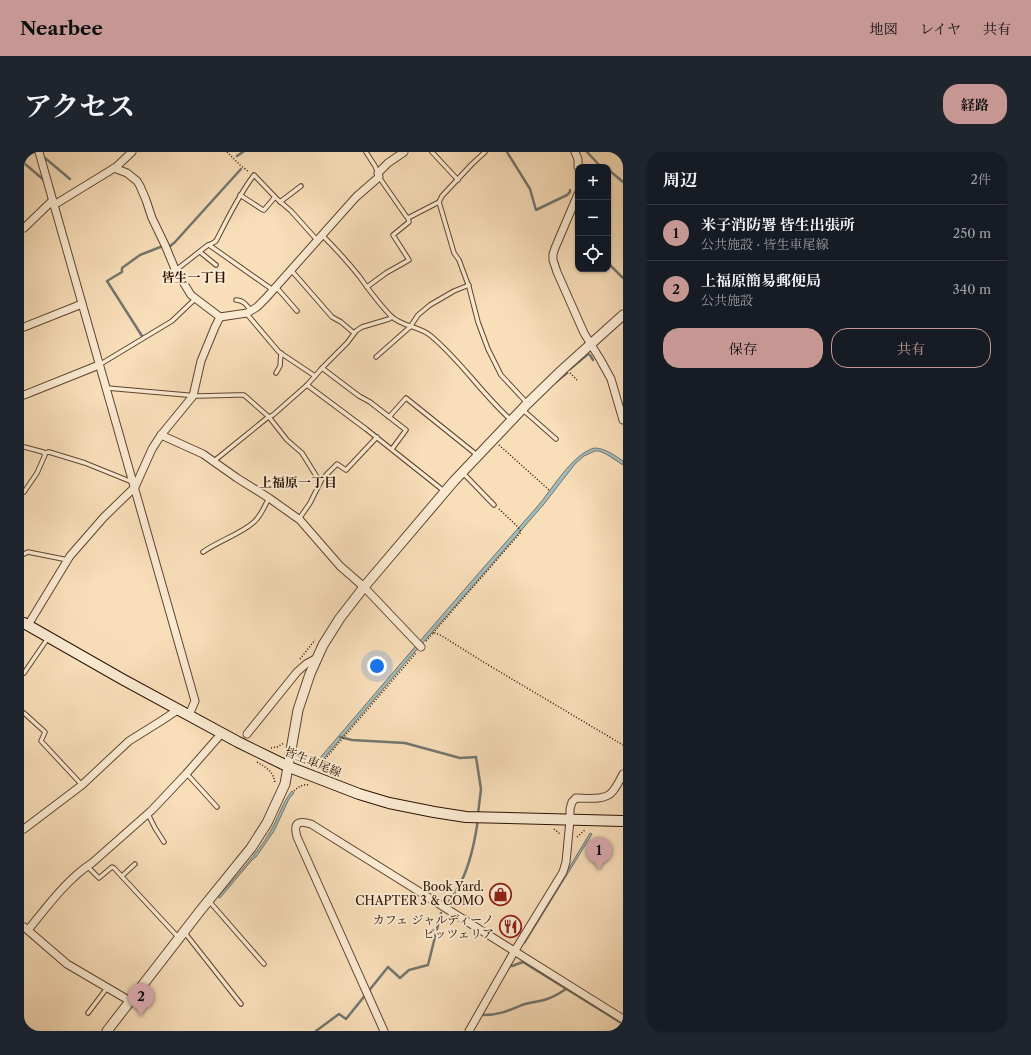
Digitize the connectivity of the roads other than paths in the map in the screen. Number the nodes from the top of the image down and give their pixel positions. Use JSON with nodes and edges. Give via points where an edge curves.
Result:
{"nodes":[{"id":1,"x":39,"y":152,"type":"edge"},
{"id":2,"x":132,"y":152,"type":"edge"},
{"id":3,"x":366,"y":152,"type":"edge"},
{"id":4,"x":404,"y":152,"type":"edge"},
{"id":5,"x":432,"y":152,"type":"edge"},
{"id":6,"x":485,"y":152,"type":"edge"},
{"id":7,"x":575,"y":152,"type":"edge"},
{"id":8,"x":578,"y":164,"type":"edge"},
{"id":9,"x":114,"y":168,"type":"junction"},
{"id":10,"x":378,"y":175,"type":"junction"},
{"id":11,"x":458,"y":180,"type":"junction"},
{"id":12,"x":301,"y":186,"type":"dead end"},
{"id":13,"x":240,"y":195,"type":"junction"},
{"id":14,"x":275,"y":197,"type":"junction"},
{"id":15,"x":575,"y":200,"type":"edge"},
{"id":16,"x":280,"y":202,"type":"junction"},
{"id":17,"x":439,"y":202,"type":"junction"},
{"id":18,"x":53,"y":203,"type":"junction"},
{"id":19,"x":408,"y":218,"type":"junction"},
{"id":20,"x":25,"y":224,"type":"edge"},
{"id":21,"x":320,"y":238,"type":"junction"},
{"id":22,"x":209,"y":245,"type":"junction"},
{"id":23,"x":200,"y":252,"type":"junction"},
{"id":24,"x":216,"y":266,"type":"dead end"},
{"id":25,"x":176,"y":270,"type":"junction"},
{"id":26,"x":291,"y":270,"type":"junction"},
{"id":27,"x":468,"y":285,"type":"junction"},
{"id":28,"x":366,"y":287,"type":"junction"},
{"id":29,"x":274,"y":289,"type":"junction"},
{"id":30,"x":195,"y":298,"type":"junction"},
{"id":31,"x":236,"y":300,"type":"dead end"},
{"id":32,"x":82,"y":304,"type":"junction"},
{"id":33,"x":297,"y":311,"type":"dead end"},
{"id":34,"x":248,"y":312,"type":"junction"},
{"id":35,"x":623,"y":315,"type":"edge"},
{"id":36,"x":220,"y":317,"type":"junction"},
{"id":37,"x":392,"y":317,"type":"junction"},
{"id":38,"x":24,"y":327,"type":"edge"},
{"id":39,"x":410,"y":327,"type":"junction"},
{"id":40,"x":354,"y":333,"type":"junction"},
{"id":41,"x":591,"y":344,"type":"junction"},
{"id":42,"x":281,"y":353,"type":"junction"},
{"id":43,"x":376,"y":357,"type":"dead end"},
{"id":44,"x":99,"y":365,"type":"junction"},
{"id":45,"x":322,"y":368,"type":"junction"},
{"id":46,"x":276,"y":373,"type":"dead end"},
{"id":47,"x":314,"y":376,"type":"junction"},
{"id":48,"x":307,"y":385,"type":"junction"},
{"id":49,"x":107,"y":388,"type":"junction"},
{"id":50,"x":24,"y":395,"type":"edge"},
{"id":51,"x":193,"y":395,"type":"junction"},
{"id":52,"x":525,"y":406,"type":"junction"},
{"id":53,"x":269,"y":417,"type":"junction"},
{"id":54,"x":389,"y":417,"type":"junction"},
{"id":55,"x":623,"y":420,"type":"edge"},
{"id":56,"x":511,"y":421,"type":"junction"},
{"id":57,"x":161,"y":435,"type":"junction"},
{"id":58,"x":377,"y":437,"type":"junction"},
{"id":59,"x":556,"y":439,"type":"dead end"},
{"id":60,"x":24,"y":447,"type":"edge"},
{"id":61,"x":392,"y":449,"type":"junction"},
{"id":62,"x":44,"y":453,"type":"junction"},
{"id":63,"x":478,"y":456,"type":"junction"},
{"id":64,"x":214,"y":461,"type":"junction"},
{"id":65,"x":462,"y":473,"type":"junction"},
{"id":66,"x":320,"y":482,"type":"junction"},
{"id":67,"x":134,"y":485,"type":"junction"},
{"id":68,"x":24,"y":492,"type":"edge"},
{"id":69,"x":445,"y":492,"type":"junction"},
{"id":70,"x":269,"y":498,"type":"junction"},
{"id":71,"x":494,"y":505,"type":"road end"},
{"id":72,"x":299,"y":519,"type":"junction"},
{"id":73,"x":203,"y":552,"type":"dead end"},
{"id":74,"x":24,"y":554,"type":"edge"},
{"id":75,"x":68,"y":560,"type":"junction"},
{"id":76,"x":364,"y":587,"type":"junction"},
{"id":77,"x":26,"y":624,"type":"edge"},
{"id":78,"x":49,"y":637,"type":"junction"},
{"id":79,"x":421,"y":647,"type":"road end"},
{"id":80,"x":317,"y":658,"type":"junction"},
{"id":81,"x":24,"y":673,"type":"edge"},
{"id":82,"x":179,"y":709,"type":"junction"},
{"id":83,"x":24,"y":713,"type":"edge"},
{"id":84,"x":189,"y":715,"type":"junction"},
{"id":85,"x":222,"y":733,"type":"junction"},
{"id":86,"x":247,"y":734,"type":"dead end"},
{"id":87,"x":288,"y":767,"type":"junction"},
{"id":88,"x":186,"y":774,"type":"junction"},
{"id":89,"x":623,"y":774,"type":"edge"},
{"id":90,"x":82,"y":785,"type":"junction"},
{"id":91,"x":217,"y":807,"type":"dead end"},
{"id":92,"x":148,"y":814,"type":"junction"},
{"id":93,"x":570,"y":820,"type":"junction"},
{"id":94,"x":623,"y":821,"type":"edge"},
{"id":95,"x":24,"y":829,"type":"edge"},
{"id":96,"x":164,"y":842,"type":"dead end"},
{"id":97,"x":135,"y":864,"type":"dead end"},
{"id":98,"x":87,"y":866,"type":"junction"},
{"id":99,"x":122,"y":876,"type":"junction"},
{"id":100,"x":208,"y":900,"type":"junction"},
{"id":101,"x":26,"y":929,"type":"edge"},
{"id":102,"x":181,"y":935,"type":"junction"},
{"id":103,"x":514,"y":952,"type":"junction"},
{"id":104,"x":264,"y":964,"type":"dead end"},
{"id":105,"x":107,"y":988,"type":"junction"},
{"id":106,"x":130,"y":1001,"type":"junction"},
{"id":107,"x":241,"y":1004,"type":"dead end"},
{"id":108,"x":88,"y":1013,"type":"dead end"},
{"id":109,"x":623,"y":1019,"type":"edge"},
{"id":110,"x":107,"y":1031,"type":"edge"},
{"id":111,"x":384,"y":1031,"type":"edge"},
{"id":112,"x":469,"y":1031,"type":"edge"}],
"edges":[{"from":1,"to":18,"type":"street"},
{"from":2,"to":9,"type":"street"},
{"from":3,"to":10,"type":"lane"},
{"from":4,"to":10,"type":"street","via":[[388,163]]},
{"from":5,"to":11,"type":"lane"},
{"from":6,"to":11,"type":"lane"},
{"from":7,"to":8,"type":"street"},
{"from":9,"to":18,"type":"street"},
{"from":9,"to":25,"type":"street","via":[[127,173],[137,181]]},
{"from":10,"to":19,"type":"lane"},
{"from":10,"to":21,"type":"street"},
{"from":11,"to":17,"type":"lane"},
{"from":12,"to":16,"type":"lane"},
{"from":13,"to":14,"type":"lane","via":[[263,210]]},
{"from":13,"to":14,"type":"lane","via":[[254,175]]},
{"from":13,"to":22,"type":"lane","via":[[216,241]]},
{"from":14,"to":16,"type":"lane"},
{"from":15,"to":41,"type":"street","via":[[555,248],[553,260]]},
{"from":16,"to":21,"type":"lane"},
{"from":17,"to":19,"type":"lane"},
{"from":17,"to":27,"type":"lane","via":[[454,253],[460,260]]},
{"from":18,"to":20,"type":"street"},
{"from":18,"to":32,"type":"street"},
{"from":19,"to":28,"type":"lane","via":[[409,222],[393,235],[409,260]]},
{"from":21,"to":26,"type":"street"},
{"from":21,"to":28,"type":"lane","via":[[339,251]]},
{"from":22,"to":23,"type":"lane"},
{"from":22,"to":29,"type":"lane"},
{"from":23,"to":24,"type":"lane"},
{"from":23,"to":25,"type":"lane"},
{"from":25,"to":30,"type":"street"},
{"from":26,"to":29,"type":"street"},
{"from":26,"to":40,"type":"lane","via":[[330,315]]},
{"from":27,"to":39,"type":"lane","via":[[430,305],[418,315]]},
{"from":27,"to":52,"type":"lane","via":[[488,349],[501,375]]},
{"from":28,"to":37,"type":"lane"},
{"from":29,"to":33,"type":"lane"},
{"from":29,"to":34,"type":"street"},
{"from":30,"to":36,"type":"street"},
{"from":30,"to":44,"type":"lane","via":[[172,321]]},
{"from":31,"to":34,"type":"lane","via":[[242,301]]},
{"from":32,"to":38,"type":"street"},
{"from":32,"to":44,"type":"street"},
{"from":34,"to":36,"type":"street"},
{"from":34,"to":42,"type":"lane"},
{"from":35,"to":41,"type":"street"},
{"from":36,"to":51,"type":"street","via":[[201,361]]},
{"from":37,"to":39,"type":"lane"},
{"from":37,"to":40,"type":"lane","via":[[362,326]]},
{"from":39,"to":43,"type":"lane"},
{"from":39,"to":56,"type":"lane","via":[[426,332],[442,345]]},
{"from":40,"to":45,"type":"lane"},
{"from":41,"to":52,"type":"street"},
{"from":41,"to":55,"type":"street","via":[[611,379]]},
{"from":42,"to":46,"type":"lane"},
{"from":42,"to":47,"type":"lane"},
{"from":44,"to":49,"type":"street"},
{"from":44,"to":50,"type":"street"},
{"from":45,"to":47,"type":"lane"},
{"from":45,"to":54,"type":"lane"},
{"from":47,"to":48,"type":"lane"},
{"from":48,"to":53,"type":"lane"},
{"from":48,"to":58,"type":"lane"},
{"from":49,"to":51,"type":"lane"},
{"from":49,"to":67,"type":"street"},
{"from":51,"to":53,"type":"lane","via":[[242,395]]},
{"from":51,"to":57,"type":"street"},
{"from":52,"to":56,"type":"street"},
{"from":52,"to":59,"type":"lane"},
{"from":53,"to":64,"type":"lane"},
{"from":53,"to":66,"type":"lane","via":[[302,453]]},
{"from":54,"to":61,"type":"lane","via":[[406,430]]},
{"from":54,"to":63,"type":"lane","via":[[406,398]]},
{"from":56,"to":63,"type":"street"},
{"from":57,"to":64,"type":"street"},
{"from":57,"to":67,"type":"street"},
{"from":58,"to":61,"type":"lane"},
{"from":58,"to":66,"type":"lane","via":[[346,470],[337,464]]},
{"from":60,"to":62,"type":"lane"},
{"from":61,"to":69,"type":"lane"},
{"from":62,"to":67,"type":"lane","via":[[49,452],[85,463]]},
{"from":62,"to":68,"type":"lane","via":[[37,473]]},
{"from":63,"to":65,"type":"street"},
{"from":64,"to":70,"type":"street"},
{"from":65,"to":69,"type":"street"},
{"from":65,"to":71,"type":"lane"},
{"from":66,"to":72,"type":"lane"},
{"from":67,"to":75,"type":"street"},
{"from":67,"to":84,"type":"street","via":[[195,701]]},
{"from":69,"to":76,"type":"street"},
{"from":70,"to":72,"type":"street"},
{"from":70,"to":73,"type":"lane","via":[[255,521]]},
{"from":72,"to":76,"type":"street","via":[[340,566]]},
{"from":74,"to":75,"type":"lane","via":[[28,552]]},
{"from":75,"to":77,"type":"street"},
{"from":76,"to":79,"type":"street"},
{"from":76,"to":80,"type":"street","via":[[340,618]]},
{"from":77,"to":78,"type":"main road","name":"皆生車尾線"},
{"from":78,"to":81,"type":"lane"},
{"from":78,"to":82,"type":"main road","name":"皆生車尾線"},
{"from":80,"to":86,"type":"street","via":[[297,672]]},
{"from":80,"to":87,"type":"street","via":[[298,710]]},
{"from":82,"to":84,"type":"main road","name":"皆生車尾線"},
{"from":82,"to":90,"type":"street","via":[[129,741]]},
{"from":83,"to":90,"type":"lane","via":[[45,732],[42,741]]},
{"from":84,"to":85,"type":"main road","name":"皆生車尾線"},
{"from":85,"to":87,"type":"main road","name":"皆生車尾線"},
{"from":85,"to":88,"type":"street"},
{"from":87,"to":93,"type":"main road","name":"皆生車尾線","via":[[359,794],[434,812],[466,817]]},
{"from":87,"to":100,"type":"street","via":[[285,784],[267,823],[251,848]]},
{"from":88,"to":91,"type":"lane"},
{"from":88,"to":92,"type":"street"},
{"from":89,"to":93,"type":"street","via":[[610,795],[573,800]]},
{"from":90,"to":95,"type":"street"},
{"from":92,"to":96,"type":"lane"},
{"from":92,"to":98,"type":"street"},
{"from":93,"to":94,"type":"main road","name":"皆生車尾線"},
{"from":93,"to":103,"type":"street","via":[[563,872]]},
{"from":97,"to":99,"type":"lane"},
{"from":98,"to":99,"type":"lane","via":[[99,878],[112,867]]},
{"from":98,"to":101,"type":"street"},
{"from":99,"to":102,"type":"lane"},
{"from":100,"to":102,"type":"street"},
{"from":100,"to":104,"type":"lane"},
{"from":101,"to":105,"type":"street","via":[[67,964]]},
{"from":102,"to":106,"type":"street"},
{"from":102,"to":107,"type":"lane"},
{"from":103,"to":109,"type":"street"},
{"from":103,"to":111,"type":"street","via":[[310,824],[298,822],[295,831],[297,837]]},
{"from":103,"to":112,"type":"street"},
{"from":105,"to":106,"type":"street"},
{"from":105,"to":108,"type":"lane"},
{"from":106,"to":110,"type":"street"}]}
